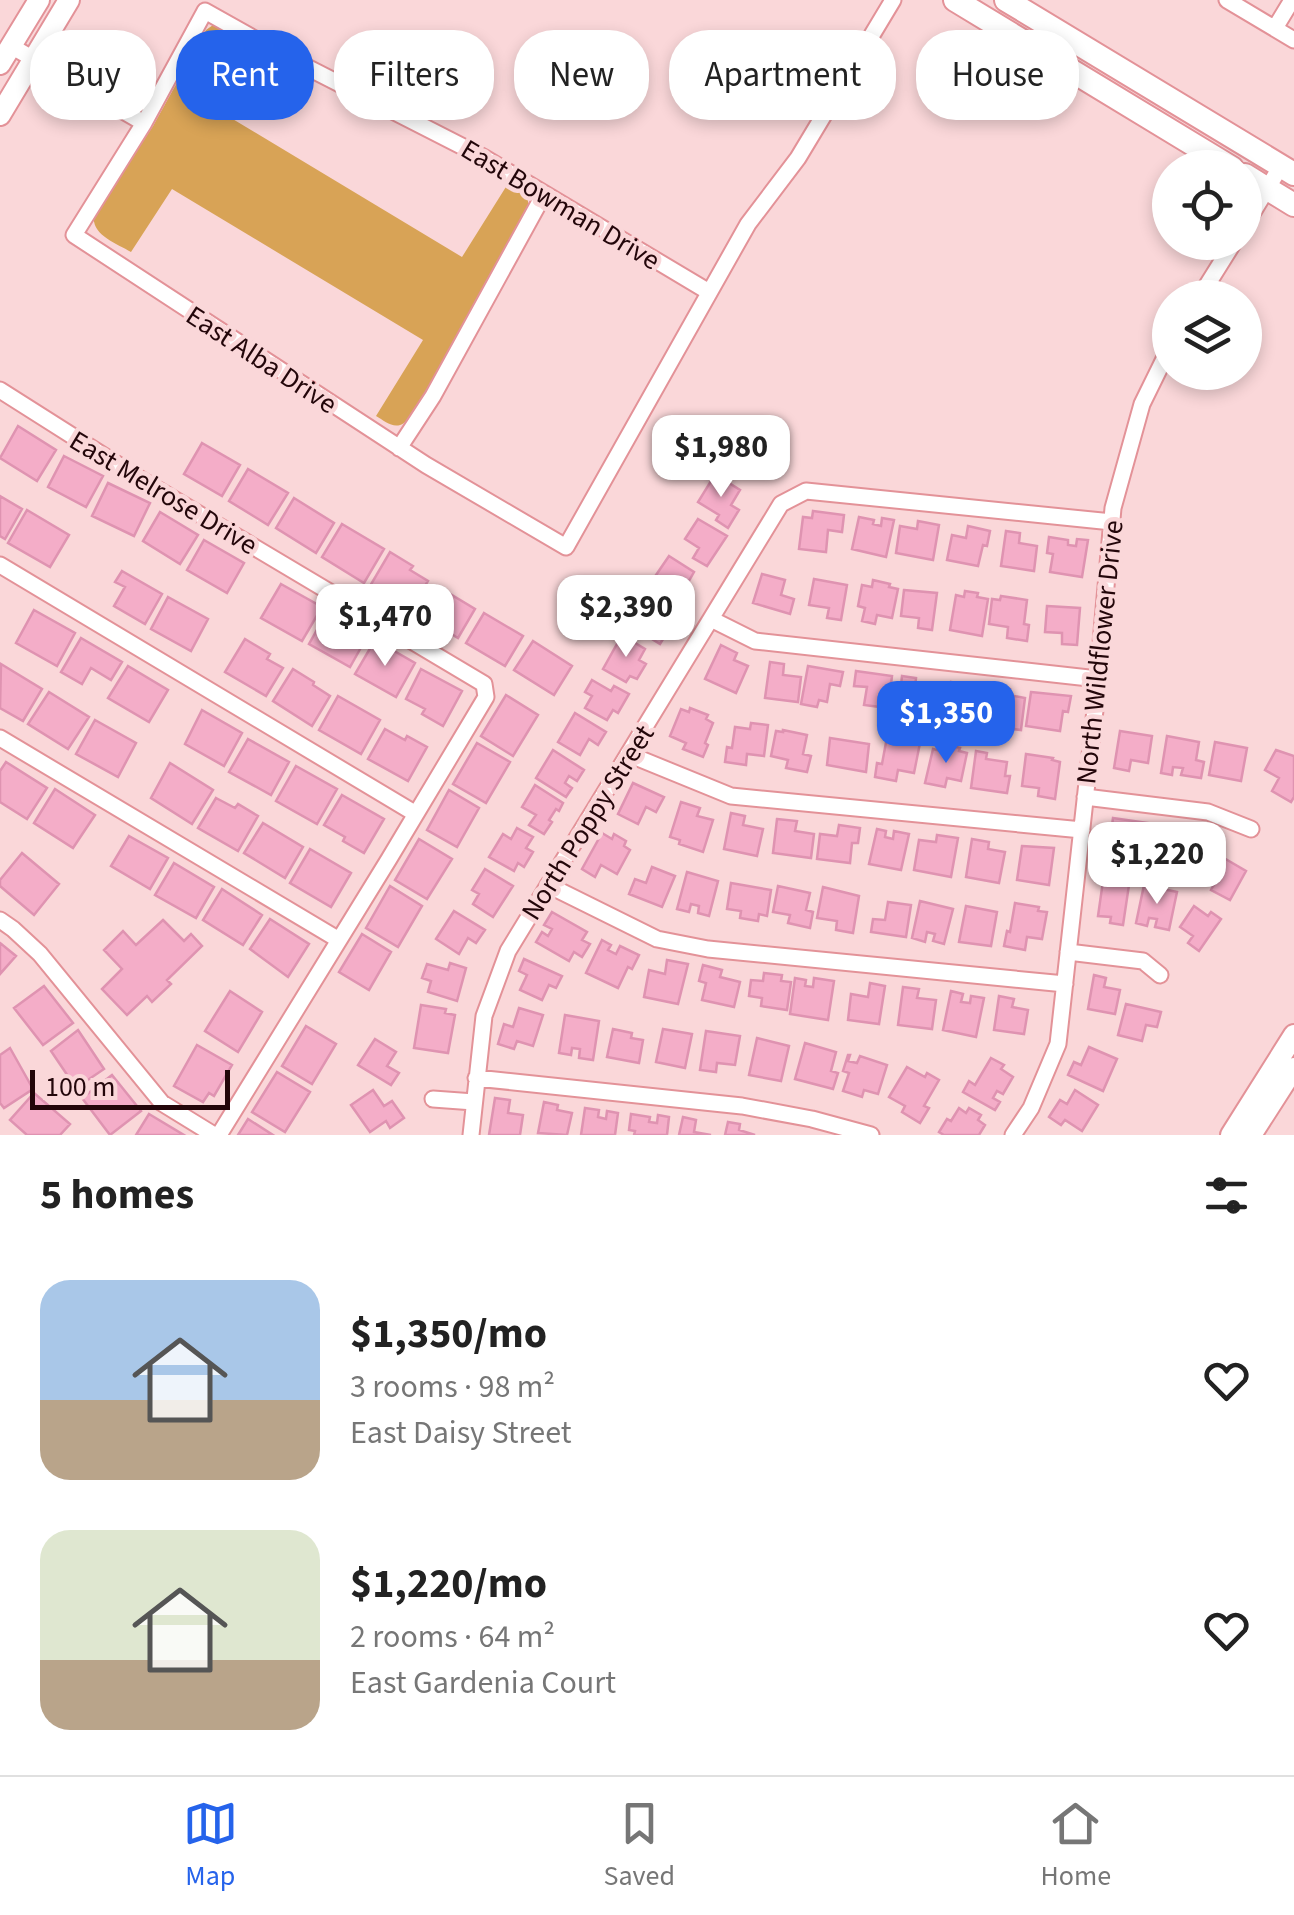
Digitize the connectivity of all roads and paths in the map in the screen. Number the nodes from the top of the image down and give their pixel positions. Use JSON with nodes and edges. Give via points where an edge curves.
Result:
{"nodes":[{"id":1,"x":39,"y":0,"type":"edge"},
{"id":2,"x":70,"y":0,"type":"edge"},
{"id":3,"x":893,"y":0,"type":"edge"},
{"id":4,"x":955,"y":0,"type":"edge"},
{"id":5,"x":1006,"y":0,"type":"edge"},
{"id":6,"x":1227,"y":0,"type":"edge"},
{"id":7,"x":1292,"y":0,"type":"edge"},
{"id":8,"x":1274,"y":28,"type":"junction"},
{"id":9,"x":52,"y":30,"type":"edge"},
{"id":10,"x":1294,"y":40,"type":"edge"},
{"id":11,"x":11,"y":46,"type":"junction"},
{"id":12,"x":30,"y":57,"type":"edge"},
{"id":13,"x":0,"y":64,"type":"edge"},
{"id":14,"x":30,"y":66,"type":"edge"},
{"id":15,"x":0,"y":115,"type":"edge"},
{"id":16,"x":139,"y":120,"type":"edge"},
{"id":17,"x":144,"y":123,"type":"junction"},
{"id":18,"x":1202,"y":150,"type":"edge"},
{"id":19,"x":1288,"y":170,"type":"edge"},
{"id":20,"x":1262,"y":185,"type":"edge"},
{"id":21,"x":1268,"y":189,"type":"junction"},
{"id":22,"x":544,"y":194,"type":"junction"},
{"id":23,"x":1262,"y":198,"type":"edge"},
{"id":24,"x":1294,"y":205,"type":"edge"},
{"id":25,"x":710,"y":292,"type":"junction"},
{"id":26,"x":1152,"y":384,"type":"edge"},
{"id":27,"x":0,"y":390,"type":"edge"},
{"id":28,"x":399,"y":448,"type":"junction"},
{"id":29,"x":1112,"y":522,"type":"junction"},
{"id":30,"x":0,"y":565,"type":"edge"},
{"id":31,"x":711,"y":619,"type":"junction"},
{"id":32,"x":1098,"y":679,"type":"junction"},
{"id":33,"x":0,"y":738,"type":"edge"},
{"id":34,"x":628,"y":754,"type":"junction"},
{"id":35,"x":1086,"y":798,"type":"junction"},
{"id":36,"x":416,"y":814,"type":"junction"},
{"id":37,"x":1250,"y":829,"type":"dead end"},
{"id":38,"x":1082,"y":830,"type":"junction"},
{"id":39,"x":548,"y":885,"type":"junction"},
{"id":40,"x":0,"y":920,"type":"edge"},
{"id":41,"x":340,"y":940,"type":"junction"},
{"id":42,"x":1068,"y":952,"type":"junction"},
{"id":43,"x":1160,"y":976,"type":"dead end"},
{"id":44,"x":1065,"y":984,"type":"junction"},
{"id":45,"x":1294,"y":1034,"type":"edge"},
{"id":46,"x":1294,"y":1068,"type":"edge"},
{"id":47,"x":476,"y":1078,"type":"junction"},
{"id":48,"x":433,"y":1099,"type":"dead end"},
{"id":49,"x":474,"y":1102,"type":"junction"},
{"id":50,"x":217,"y":1135,"type":"edge"},
{"id":51,"x":471,"y":1135,"type":"edge"},
{"id":52,"x":870,"y":1135,"type":"edge"},
{"id":53,"x":1013,"y":1135,"type":"edge"},
{"id":54,"x":1231,"y":1135,"type":"edge"},
{"id":55,"x":1251,"y":1135,"type":"edge"}],
"edges":[{"from":1,"to":11,"type":"street"},
{"from":2,"to":9,"type":"street"},
{"from":3,"to":25,"type":"street"},
{"from":4,"to":18,"type":"main road"},
{"from":5,"to":19,"type":"main road"},
{"from":6,"to":8,"type":"street"},
{"from":7,"to":8,"type":"street"},
{"from":8,"to":10,"type":"street"},
{"from":11,"to":12,"type":"street"},
{"from":11,"to":13,"type":"street"},
{"from":14,"to":15,"type":"street"},
{"from":16,"to":17,"type":"street"},
{"from":17,"to":22,"type":"street","name":"East Bowman Drive","via":[[206,10]]},
{"from":17,"to":28,"type":"street","name":"East Alba Drive","via":[[74,235]]},
{"from":19,"to":21,"type":"street"},
{"from":20,"to":21,"type":"main road"},
{"from":21,"to":23,"type":"street"},
{"from":21,"to":24,"type":"main road"},
{"from":22,"to":25,"type":"street","name":"East Bowman Drive"},
{"from":22,"to":28,"type":"street"},
{"from":25,"to":28,"type":"street","name":"East Alba Drive","via":[[566,547]]},
{"from":26,"to":29,"type":"street","name":"North Wildflower Drive"},
{"from":27,"to":36,"type":"street","name":"East Melrose Drive","via":[[484,684],[486,696]]},
{"from":29,"to":31,"type":"street","name":"North Poppy Street","via":[[806,491],[782,504]]},
{"from":29,"to":32,"type":"street","name":"North Wildflower Drive"},
{"from":30,"to":36,"type":"street"},
{"from":31,"to":32,"type":"street","via":[[755,640]]},
{"from":31,"to":34,"type":"street","name":"North Poppy Street"},
{"from":32,"to":35,"type":"street","name":"North Wildflower Drive"},
{"from":33,"to":41,"type":"street"},
{"from":34,"to":38,"type":"street","via":[[730,796]]},
{"from":34,"to":39,"type":"street","name":"North Poppy Street"},
{"from":35,"to":37,"type":"street","via":[[1208,812]]},
{"from":35,"to":38,"type":"street","name":"North Wildflower Drive"},
{"from":36,"to":41,"type":"street"},
{"from":38,"to":42,"type":"street","name":"North Wildflower Drive"},
{"from":39,"to":44,"type":"street","via":[[657,939],[708,949]]},
{"from":39,"to":47,"type":"street","name":"North Poppy Street","via":[[508,950],[484,1016]]},
{"from":40,"to":50,"type":"street","via":[[40,954],[162,1102]]},
{"from":41,"to":50,"type":"street"},
{"from":42,"to":43,"type":"street","via":[[1143,961]]},
{"from":42,"to":44,"type":"street","name":"North Wildflower Drive"},
{"from":44,"to":53,"type":"street","name":"North Wildflower Drive","via":[[1058,1044]]},
{"from":45,"to":54,"type":"street"},
{"from":46,"to":55,"type":"street"},
{"from":47,"to":49,"type":"street","name":"North Poppy Street"},
{"from":47,"to":52,"type":"street","via":[[742,1106]]},
{"from":48,"to":49,"type":"street"},
{"from":49,"to":51,"type":"street","name":"North Poppy Street"}]}
